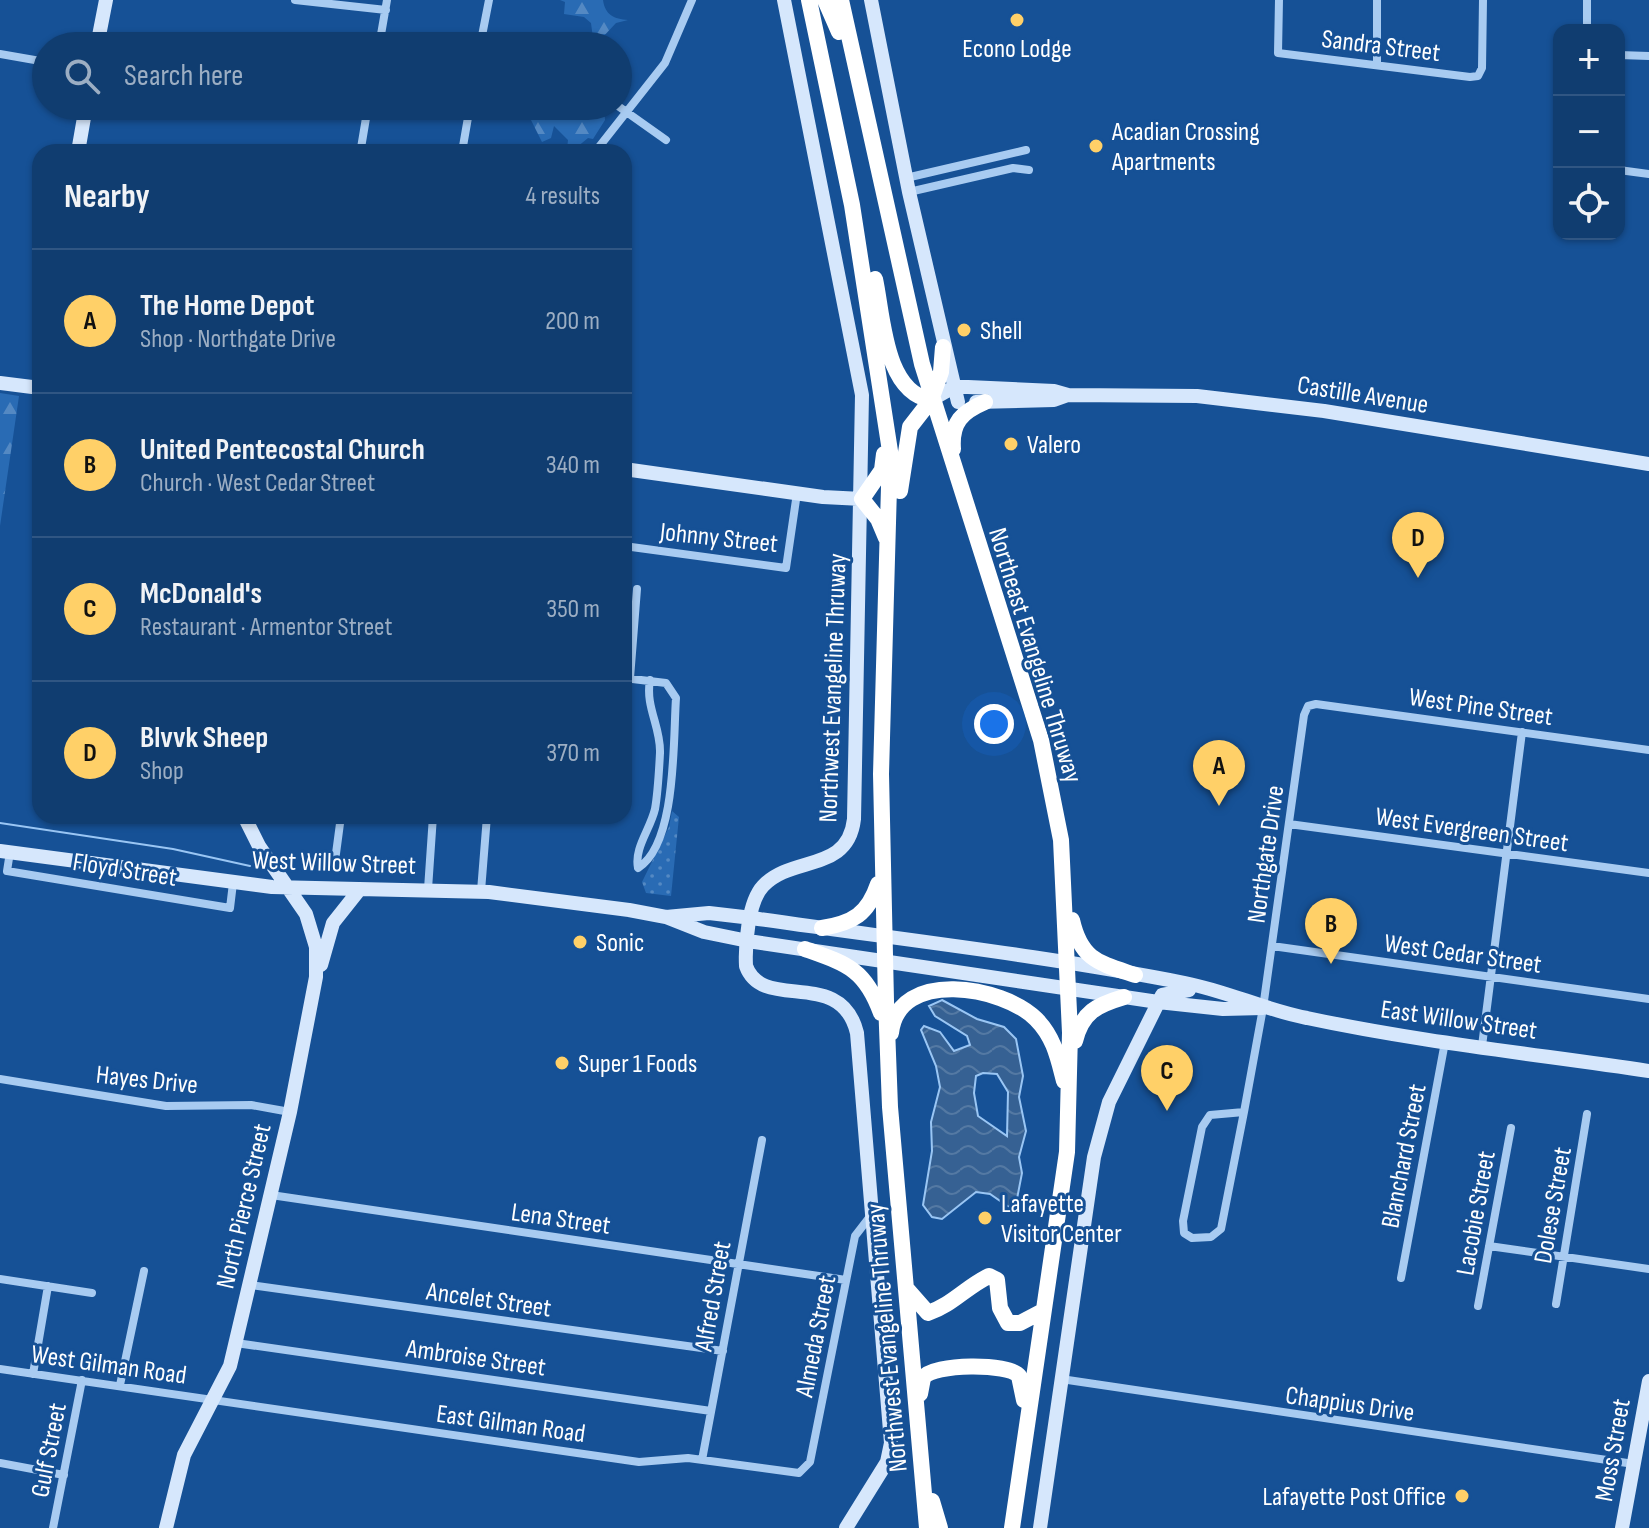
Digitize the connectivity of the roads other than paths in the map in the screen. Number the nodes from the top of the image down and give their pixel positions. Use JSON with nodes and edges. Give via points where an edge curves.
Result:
{"nodes":[{"id":1,"x":106,"y":0,"type":"edge"},
{"id":2,"x":295,"y":0,"type":"edge"},
{"id":3,"x":489,"y":0,"type":"edge"},
{"id":4,"x":692,"y":0,"type":"edge"},
{"id":5,"x":784,"y":0,"type":"edge"},
{"id":6,"x":809,"y":0,"type":"edge"},
{"id":7,"x":825,"y":0,"type":"edge"},
{"id":8,"x":841,"y":0,"type":"edge"},
{"id":9,"x":871,"y":0,"type":"edge"},
{"id":10,"x":1279,"y":0,"type":"edge"},
{"id":11,"x":1377,"y":0,"type":"edge"},
{"id":12,"x":1483,"y":0,"type":"edge"},
{"id":13,"x":1587,"y":0,"type":"edge"},
{"id":14,"x":386,"y":5,"type":"edge"},
{"id":15,"x":1587,"y":24,"type":"edge"},
{"id":16,"x":100,"y":32,"type":"edge"},
{"id":17,"x":381,"y":32,"type":"edge"},
{"id":18,"x":483,"y":32,"type":"edge"},
{"id":19,"x":0,"y":54,"type":"edge"},
{"id":20,"x":1625,"y":55,"type":"edge"},
{"id":21,"x":1649,"y":56,"type":"edge"},
{"id":22,"x":32,"y":60,"type":"edge"},
{"id":23,"x":1377,"y":65,"type":"junction"},
{"id":24,"x":854,"y":67,"type":"junction"},
{"id":25,"x":632,"y":105,"type":"edge"},
{"id":26,"x":632,"y":117,"type":"edge"},
{"id":27,"x":84,"y":120,"type":"edge"},
{"id":28,"x":366,"y":120,"type":"edge"},
{"id":29,"x":468,"y":120,"type":"edge"},
{"id":30,"x":620,"y":120,"type":"edge"},
{"id":31,"x":666,"y":140,"type":"dead end"},
{"id":32,"x":79,"y":144,"type":"edge"},
{"id":33,"x":362,"y":144,"type":"edge"},
{"id":34,"x":463,"y":144,"type":"edge"},
{"id":35,"x":601,"y":144,"type":"edge"},
{"id":36,"x":1026,"y":150,"type":"dead end"},
{"id":37,"x":1029,"y":170,"type":"dead end"},
{"id":38,"x":1625,"y":171,"type":"edge"},
{"id":39,"x":1649,"y":174,"type":"edge"},
{"id":40,"x":907,"y":185,"type":"junction"},
{"id":41,"x":852,"y":205,"type":"junction"},
{"id":42,"x":943,"y":347,"type":"junction"},
{"id":43,"x":922,"y":364,"type":"junction"},
{"id":44,"x":938,"y":379,"type":"junction"},
{"id":45,"x":0,"y":383,"type":"edge"},
{"id":46,"x":32,"y":387,"type":"edge"},
{"id":47,"x":956,"y":395,"type":"junction"},
{"id":48,"x":1068,"y":395,"type":"junction"},
{"id":49,"x":931,"y":400,"type":"junction"},
{"id":50,"x":985,"y":402,"type":"junction"},
{"id":51,"x":886,"y":429,"type":"junction"},
{"id":52,"x":1649,"y":464,"type":"edge"},
{"id":53,"x":632,"y":470,"type":"edge"},
{"id":54,"x":955,"y":474,"type":"junction"},
{"id":55,"x":797,"y":493,"type":"junction"},
{"id":56,"x":862,"y":499,"type":"junction"},
{"id":57,"x":889,"y":546,"type":"junction"},
{"id":58,"x":632,"y":547,"type":"edge"},
{"id":59,"x":637,"y":589,"type":"dead end"},
{"id":60,"x":886,"y":624,"type":"junction"},
{"id":61,"x":632,"y":634,"type":"edge"},
{"id":62,"x":632,"y":678,"type":"edge"},
{"id":63,"x":650,"y":680,"type":"junction"},
{"id":64,"x":1308,"y":706,"type":"joint"},
{"id":65,"x":1522,"y":732,"type":"junction"},
{"id":66,"x":1649,"y":750,"type":"edge"},
{"id":67,"x":660,"y":755,"type":"junction"},
{"id":68,"x":671,"y":755,"type":"junction"},
{"id":69,"x":651,"y":821,"type":"junction"},
{"id":70,"x":248,"y":824,"type":"edge"},
{"id":71,"x":340,"y":824,"type":"edge"},
{"id":72,"x":432,"y":824,"type":"edge"},
{"id":73,"x":486,"y":824,"type":"edge"},
{"id":74,"x":1289,"y":824,"type":"junction"},
{"id":75,"x":664,"y":826,"type":"junction"},
{"id":76,"x":5,"y":852,"type":"edge"},
{"id":77,"x":1509,"y":854,"type":"junction"},
{"id":78,"x":335,"y":861,"type":"dead end"},
{"id":79,"x":882,"y":871,"type":"junction"},
{"id":80,"x":1649,"y":873,"type":"edge"},
{"id":81,"x":233,"y":883,"type":"junction"},
{"id":82,"x":290,"y":889,"type":"junction"},
{"id":83,"x":360,"y":889,"type":"junction"},
{"id":84,"x":428,"y":889,"type":"junction"},
{"id":85,"x":481,"y":891,"type":"junction"},
{"id":86,"x":1066,"y":895,"type":"junction"},
{"id":87,"x":666,"y":917,"type":"junction"},
{"id":88,"x":752,"y":918,"type":"junction"},
{"id":89,"x":822,"y":928,"type":"junction"},
{"id":90,"x":884,"y":937,"type":"junction"},
{"id":91,"x":748,"y":941,"type":"junction"},
{"id":92,"x":1272,"y":946,"type":"junction"},
{"id":93,"x":805,"y":949,"type":"junction"},
{"id":94,"x":884,"y":961,"type":"junction"},
{"id":95,"x":1068,"y":964,"type":"junction"},
{"id":96,"x":1135,"y":975,"type":"junction"},
{"id":97,"x":316,"y":977,"type":"junction"},
{"id":98,"x":1493,"y":977,"type":"junction"},
{"id":99,"x":1068,"y":989,"type":"junction"},
{"id":100,"x":1214,"y":990,"type":"junction"},
{"id":101,"x":1124,"y":997,"type":"junction"},
{"id":102,"x":1649,"y":999,"type":"edge"},
{"id":103,"x":1158,"y":1002,"type":"junction"},
{"id":104,"x":1263,"y":1008,"type":"junction"},
{"id":105,"x":887,"y":1028,"type":"junction"},
{"id":106,"x":1445,"y":1041,"type":"junction"},
{"id":107,"x":1482,"y":1046,"type":"junction"},
{"id":108,"x":888,"y":1058,"type":"junction"},
{"id":109,"x":1070,"y":1062,"type":"junction"},
{"id":110,"x":1649,"y":1071,"type":"edge"},
{"id":111,"x":0,"y":1079,"type":"edge"},
{"id":112,"x":1070,"y":1106,"type":"junction"},
{"id":113,"x":290,"y":1112,"type":"junction"},
{"id":114,"x":1244,"y":1112,"type":"junction"},
{"id":115,"x":1587,"y":1114,"type":"dead end"},
{"id":116,"x":1511,"y":1128,"type":"dead end"},
{"id":117,"x":762,"y":1140,"type":"dead end"},
{"id":118,"x":271,"y":1195,"type":"junction"},
{"id":119,"x":873,"y":1213,"type":"junction"},
{"id":120,"x":1489,"y":1246,"type":"junction"},
{"id":121,"x":1563,"y":1257,"type":"junction"},
{"id":122,"x":738,"y":1264,"type":"junction"},
{"id":123,"x":1649,"y":1269,"type":"edge"},
{"id":124,"x":144,"y":1271,"type":"dead end"},
{"id":125,"x":1401,"y":1278,"type":"dead end"},
{"id":126,"x":0,"y":1279,"type":"edge"},
{"id":127,"x":846,"y":1280,"type":"junction"},
{"id":128,"x":250,"y":1285,"type":"junction"},
{"id":129,"x":48,"y":1286,"type":"junction"},
{"id":130,"x":905,"y":1287,"type":"junction"},
{"id":131,"x":92,"y":1293,"type":"dead end"},
{"id":132,"x":1556,"y":1304,"type":"dead end"},
{"id":133,"x":1478,"y":1306,"type":"dead end"},
{"id":134,"x":1041,"y":1312,"type":"junction"},
{"id":135,"x":236,"y":1343,"type":"junction"},
{"id":136,"x":723,"y":1351,"type":"junction"},
{"id":137,"x":0,"y":1369,"type":"edge"},
{"id":138,"x":33,"y":1374,"type":"junction"},
{"id":139,"x":1060,"y":1379,"type":"junction"},
{"id":140,"x":82,"y":1380,"type":"junction"},
{"id":141,"x":1649,"y":1381,"type":"edge"},
{"id":142,"x":120,"y":1385,"type":"junction"},
{"id":143,"x":213,"y":1399,"type":"junction"},
{"id":144,"x":711,"y":1411,"type":"junction"},
{"id":145,"x":918,"y":1416,"type":"junction"},
{"id":146,"x":1026,"y":1417,"type":"junction"},
{"id":147,"x":1645,"y":1420,"type":"edge"},
{"id":148,"x":920,"y":1437,"type":"junction"},
{"id":149,"x":702,"y":1460,"type":"junction"},
{"id":150,"x":0,"y":1463,"type":"edge"},
{"id":151,"x":1634,"y":1464,"type":"junction"},
{"id":152,"x":804,"y":1471,"type":"joint"},
{"id":153,"x":64,"y":1475,"type":"junction"},
{"id":154,"x":925,"y":1496,"type":"junction"},
{"id":155,"x":53,"y":1528,"type":"edge"},
{"id":156,"x":166,"y":1528,"type":"edge"},
{"id":157,"x":846,"y":1528,"type":"edge"},
{"id":158,"x":919,"y":1528,"type":"edge"},
{"id":159,"x":927,"y":1528,"type":"edge"},
{"id":160,"x":940,"y":1528,"type":"edge"},
{"id":161,"x":1012,"y":1528,"type":"edge"},
{"id":162,"x":1040,"y":1528,"type":"edge"},
{"id":163,"x":1622,"y":1528,"type":"edge"}],
"edges":[{"from":1,"to":16,"type":"street"},
{"from":2,"to":14,"type":"street"},
{"from":3,"to":18,"type":"street"},
{"from":4,"to":25,"type":"street","via":[[674,48]]},
{"from":5,"to":56,"type":"street","name":"Northwest Evangeline Thruway","via":[[859,373]]},
{"from":6,"to":41,"type":"highway","name":"Northwest Evangeline Thruway"},
{"from":7,"to":24,"type":"highway"},
{"from":8,"to":24,"type":"highway","name":"Northeast Evangeline Thruway"},
{"from":9,"to":40,"type":"street"},
{"from":10,"to":23,"type":"street","name":"Sandra Street","via":[[1278,53]]},
{"from":11,"to":23,"type":"street"},
{"from":12,"to":23,"type":"street","name":"Sandra Street","via":[[1478,76]]},
{"from":13,"to":15,"type":"street"},
{"from":14,"to":17,"type":"street"},
{"from":19,"to":22,"type":"street"},
{"from":20,"to":21,"type":"street"},
{"from":24,"to":43,"type":"highway","name":"Northeast Evangeline Thruway"},
{"from":26,"to":31,"type":"street"},
{"from":27,"to":32,"type":"street"},
{"from":28,"to":33,"type":"street"},
{"from":29,"to":34,"type":"street"},
{"from":30,"to":35,"type":"street"},
{"from":36,"to":40,"type":"street"},
{"from":37,"to":40,"type":"street"},
{"from":38,"to":39,"type":"street"},
{"from":40,"to":42,"type":"street"},
{"from":41,"to":49,"type":"highway","via":[[864,232],[893,363],[906,385]]},
{"from":41,"to":51,"type":"highway","name":"Northwest Evangeline Thruway"},
{"from":42,"to":44,"type":"highway"},
{"from":42,"to":47,"type":"street"},
{"from":43,"to":44,"type":"highway"},
{"from":43,"to":49,"type":"highway","name":"Northeast Evangeline Thruway"},
{"from":44,"to":47,"type":"highway"},
{"from":44,"to":49,"type":"highway"},
{"from":45,"to":46,"type":"street"},
{"from":47,"to":48,"type":"street","name":"Castille Avenue","via":[[1014,388]]},
{"from":47,"to":49,"type":"street","name":"Castille Avenue"},
{"from":47,"to":50,"type":"street","name":"Castille Avenue"},
{"from":48,"to":50,"type":"street","name":"Castille Avenue"},
{"from":48,"to":52,"type":"street","name":"Castille Avenue","via":[[1197,396],[1324,411]]},
{"from":49,"to":54,"type":"highway","name":"Northeast Evangeline Thruway"},
{"from":49,"to":60,"type":"highway","via":[[910,427],[904,447]]},
{"from":50,"to":54,"type":"highway","via":[[965,410],[952,432]]},
{"from":51,"to":56,"type":"highway","via":[[882,470]]},
{"from":51,"to":57,"type":"highway","name":"Northwest Evangeline Thruway"},
{"from":53,"to":55,"type":"street"},
{"from":54,"to":86,"type":"highway","name":"Northeast Evangeline Thruway","via":[[1041,740],[1059,824]]},
{"from":55,"to":56,"type":"street"},
{"from":55,"to":58,"type":"street","name":"Johnny Street","via":[[786,568]]},
{"from":56,"to":57,"type":"highway"},
{"from":56,"to":88,"type":"street","name":"Northwest Evangeline Thruway","via":[[854,825],[835,855],[763,886]]},
{"from":57,"to":60,"type":"highway","name":"Northwest Evangeline Thruway"},
{"from":59,"to":61,"type":"street"},
{"from":60,"to":79,"type":"highway","name":"Northwest Evangeline Thruway"},
{"from":62,"to":63,"type":"street"},
{"from":63,"to":67,"type":"street","via":[[648,699]]},
{"from":63,"to":68,"type":"street","via":[[666,683],[676,698]]},
{"from":64,"to":65,"type":"street","name":"West Pine Street"},
{"from":64,"to":74,"type":"street","name":"Northgate Drive"},
{"from":65,"to":66,"type":"street","name":"West Pine Street"},
{"from":65,"to":77,"type":"street"},
{"from":67,"to":68,"type":"street"},
{"from":67,"to":69,"type":"street"},
{"from":68,"to":75,"type":"street"},
{"from":69,"to":75,"type":"street"},
{"from":69,"to":75,"type":"street","via":[[636,857],[638,868],[647,863]]},
{"from":70,"to":82,"type":"street","name":"North Pierce Street"},
{"from":71,"to":78,"type":"street"},
{"from":72,"to":84,"type":"street"},
{"from":73,"to":85,"type":"street"},
{"from":74,"to":77,"type":"street","name":"West Evergreen Street"},
{"from":74,"to":92,"type":"street","name":"Northgate Drive"},
{"from":76,"to":81,"type":"street","name":"West Willow Street"},
{"from":76,"to":81,"type":"street","name":"Floyd Street","via":[[7,871],[230,908]]},
{"from":77,"to":80,"type":"street","name":"West Evergreen Street"},
{"from":77,"to":98,"type":"street"},
{"from":79,"to":89,"type":"highway","via":[[871,904],[858,918]]},
{"from":79,"to":90,"type":"highway","name":"Northwest Evangeline Thruway"},
{"from":81,"to":82,"type":"street","name":"West Willow Street"},
{"from":82,"to":83,"type":"street","name":"West Willow Street"},
{"from":82,"to":97,"type":"street","name":"North Pierce Street","via":[[310,925]]},
{"from":83,"to":84,"type":"street","name":"West Willow Street"},
{"from":83,"to":97,"type":"street","via":[[333,923]]},
{"from":84,"to":85,"type":"street","name":"West Willow Street"},
{"from":85,"to":87,"type":"street","name":"West Willow Street"},
{"from":86,"to":95,"type":"highway","name":"Northeast Evangeline Thruway"},
{"from":86,"to":96,"type":"highway","via":[[1082,949],[1096,961]]},
{"from":87,"to":88,"type":"street","name":"West Willow Street","via":[[709,913]]},
{"from":87,"to":91,"type":"street","name":"West Willow Street"},
{"from":88,"to":89,"type":"street","name":"West Willow Street"},
{"from":88,"to":91,"type":"street","name":"Northwest Evangeline Thruway"},
{"from":89,"to":90,"type":"street","name":"West Willow Street"},
{"from":90,"to":94,"type":"highway","name":"Northwest Evangeline Thruway"},
{"from":90,"to":95,"type":"street","name":"West Willow Street"},
{"from":91,"to":93,"type":"street","name":"West Willow Street"},
{"from":91,"to":119,"type":"street","name":"Northwest Evangeline Thruway","via":[[746,966],[753,978],[833,998],[853,1018]]},
{"from":92,"to":98,"type":"street","name":"West Cedar Street"},
{"from":92,"to":104,"type":"street","name":"Northgate Drive"},
{"from":93,"to":94,"type":"street","name":"West Willow Street"},
{"from":93,"to":105,"type":"highway","via":[[851,966],[874,993]]},
{"from":94,"to":99,"type":"street","name":"West Willow Street"},
{"from":94,"to":105,"type":"highway","name":"Northwest Evangeline Thruway"},
{"from":95,"to":96,"type":"street","name":"East Willow Street"},
{"from":95,"to":99,"type":"highway","name":"Northeast Evangeline Thruway"},
{"from":96,"to":100,"type":"street","name":"East Willow Street"},
{"from":97,"to":113,"type":"street","name":"North Pierce Street"},
{"from":98,"to":102,"type":"street","name":"West Cedar Street"},
{"from":98,"to":107,"type":"street"},
{"from":99,"to":101,"type":"street","name":"East Willow Street"},
{"from":99,"to":109,"type":"highway","name":"Northeast Evangeline Thruway"},
{"from":100,"to":103,"type":"street","via":[[1169,991]]},
{"from":100,"to":104,"type":"street","name":"East Willow Street"},
{"from":101,"to":103,"type":"street","name":"East Willow Street"},
{"from":101,"to":109,"type":"highway","via":[[1089,1010],[1079,1023]]},
{"from":103,"to":104,"type":"street","name":"East Willow Street"},
{"from":103,"to":139,"type":"street","via":[[1109,1102],[1097,1142]]},
{"from":104,"to":106,"type":"street","name":"East Willow Street"},
{"from":104,"to":114,"type":"street","name":"Northgate Drive"},
{"from":105,"to":108,"type":"highway","name":"Northwest Evangeline Thruway"},
{"from":106,"to":107,"type":"street","name":"East Willow Street"},
{"from":106,"to":125,"type":"street","name":"Blanchard Street"},
{"from":107,"to":110,"type":"street","name":"East Willow Street"},
{"from":108,"to":112,"type":"highway","via":[[892,1023],[915,996],[937,990],[1000,998],[1032,1016],[1049,1037]]},
{"from":108,"to":130,"type":"highway","name":"Northwest Evangeline Thruway"},
{"from":109,"to":112,"type":"highway","name":"Northeast Evangeline Thruway"},
{"from":111,"to":113,"type":"street","name":"Hayes Drive","via":[[166,1106],[236,1104]]},
{"from":112,"to":134,"type":"highway","name":"Northeast Evangeline Thruway"},
{"from":113,"to":118,"type":"street","name":"North Pierce Street"},
{"from":114,"to":114,"type":"street","name":"Northgate Drive","via":[[1221,1229],[1211,1237],[1189,1237],[1183,1221],[1202,1127],[1210,1115]]},
{"from":115,"to":121,"type":"street","name":"Dolese Street"},
{"from":116,"to":120,"type":"street","name":"Lacobie Street"},
{"from":117,"to":122,"type":"street","name":"Alfred Street"},
{"from":118,"to":122,"type":"street","name":"Lena Street"},
{"from":118,"to":128,"type":"street","name":"North Pierce Street"},
{"from":119,"to":127,"type":"street","name":"Almeda Street","via":[[858,1228]]},
{"from":119,"to":157,"type":"street","name":"Northwest Evangeline Thruway","via":[[891,1443],[887,1462]]},
{"from":120,"to":121,"type":"street"},
{"from":120,"to":133,"type":"street","name":"Lacobie Street"},
{"from":121,"to":123,"type":"street"},
{"from":121,"to":132,"type":"street","name":"Dolese Street"},
{"from":122,"to":127,"type":"street","name":"Lena Street"},
{"from":122,"to":136,"type":"street","name":"Alfred Street"},
{"from":124,"to":142,"type":"street"},
{"from":126,"to":129,"type":"street"},
{"from":127,"to":152,"type":"street","name":"Almeda Street"},
{"from":128,"to":135,"type":"street","name":"North Pierce Street"},
{"from":128,"to":136,"type":"street","name":"Ancelet Street"},
{"from":129,"to":131,"type":"street"},
{"from":129,"to":138,"type":"street"},
{"from":130,"to":134,"type":"highway","via":[[928,1313],[948,1306],[989,1276],[997,1280],[1000,1308],[1008,1323]]},
{"from":130,"to":145,"type":"highway","name":"Northwest Evangeline Thruway"},
{"from":134,"to":146,"type":"highway","name":"Northeast Evangeline Thruway"},
{"from":135,"to":143,"type":"street","name":"North Pierce Street"},
{"from":135,"to":144,"type":"street","name":"Ambroise Street"},
{"from":136,"to":144,"type":"street","name":"Alfred Street"},
{"from":137,"to":138,"type":"street","name":"West Gilman Road"},
{"from":138,"to":140,"type":"street","name":"West Gilman Road"},
{"from":139,"to":151,"type":"street","name":"Chappius Drive"},
{"from":139,"to":162,"type":"street"},
{"from":140,"to":142,"type":"street","name":"West Gilman Road"},
{"from":140,"to":153,"type":"street","name":"Gulf Street"},
{"from":141,"to":147,"type":"street","name":"Moss Street"},
{"from":142,"to":143,"type":"street","name":"West Gilman Road"},
{"from":143,"to":149,"type":"street","name":"East Gilman Road","via":[[639,1462]]},
{"from":143,"to":156,"type":"street","name":"North Pierce Street","via":[[184,1455]]},
{"from":144,"to":149,"type":"street","name":"Alfred Street"},
{"from":145,"to":146,"type":"highway","via":[[927,1371],[1008,1367],[1019,1376]]},
{"from":145,"to":148,"type":"highway","name":"Northwest Evangeline Thruway"},
{"from":146,"to":161,"type":"highway","name":"Northeast Evangeline Thruway"},
{"from":147,"to":151,"type":"street","name":"Moss Street"},
{"from":148,"to":154,"type":"highway","name":"Northwest Evangeline Thruway"},
{"from":148,"to":160,"type":"highway"},
{"from":149,"to":152,"type":"street","name":"East Gilman Road","via":[[790,1474]]},
{"from":150,"to":153,"type":"street"},
{"from":151,"to":163,"type":"street","name":"Moss Street"},
{"from":153,"to":155,"type":"street","name":"Gulf Street"},
{"from":154,"to":158,"type":"highway"},
{"from":154,"to":159,"type":"highway","name":"Northwest Evangeline Thruway"}]}
